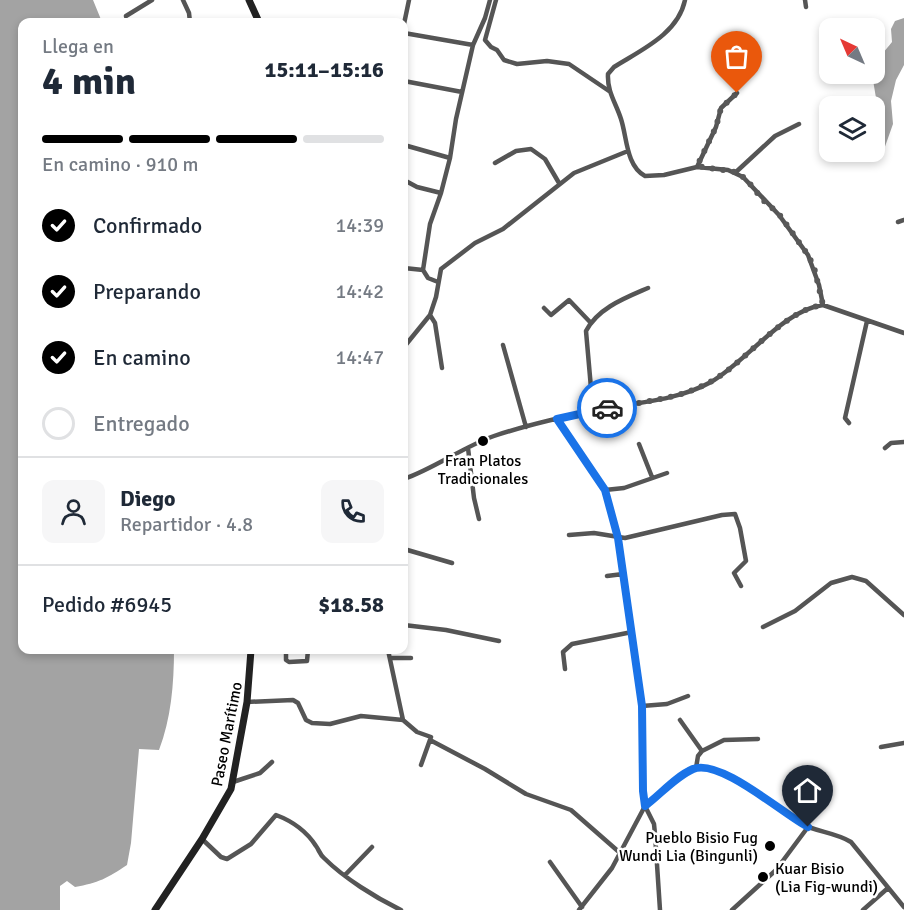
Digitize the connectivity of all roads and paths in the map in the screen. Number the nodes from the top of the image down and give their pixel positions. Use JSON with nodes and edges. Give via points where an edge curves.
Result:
{"nodes":[{"id":1,"x":152,"y":0,"type":"edge"},
{"id":2,"x":183,"y":0,"type":"edge"},
{"id":3,"x":249,"y":0,"type":"edge"},
{"id":4,"x":409,"y":0,"type":"edge"},
{"id":5,"x":490,"y":0,"type":"edge"},
{"id":6,"x":496,"y":0,"type":"edge"},
{"id":7,"x":685,"y":0,"type":"edge"},
{"id":8,"x":805,"y":0,"type":"edge"},
{"id":9,"x":806,"y":7,"type":"dead end"},
{"id":10,"x":127,"y":18,"type":"edge"},
{"id":11,"x":190,"y":18,"type":"edge"},
{"id":12,"x":257,"y":18,"type":"edge"},
{"id":13,"x":405,"y":18,"type":"edge"},
{"id":14,"x":408,"y":34,"type":"edge"},
{"id":15,"x":473,"y":45,"type":"junction"},
{"id":16,"x":408,"y":82,"type":"edge"},
{"id":17,"x":609,"y":91,"type":"junction"},
{"id":18,"x":462,"y":92,"type":"junction"},
{"id":19,"x":737,"y":93,"type":"dead end"},
{"id":20,"x":799,"y":124,"type":"dead end"},
{"id":21,"x":408,"y":146,"type":"edge"},
{"id":22,"x":628,"y":151,"type":"junction"},
{"id":23,"x":450,"y":158,"type":"junction"},
{"id":24,"x":495,"y":163,"type":"dead end"},
{"id":25,"x":697,"y":166,"type":"junction"},
{"id":26,"x":736,"y":172,"type":"junction"},
{"id":27,"x":408,"y":182,"type":"edge"},
{"id":28,"x":559,"y":183,"type":"junction"},
{"id":29,"x":441,"y":193,"type":"junction"},
{"id":30,"x":904,"y":220,"type":"edge"},
{"id":31,"x":898,"y":222,"type":"dead end"},
{"id":32,"x":408,"y":268,"type":"edge"},
{"id":33,"x":423,"y":270,"type":"junction"},
{"id":34,"x":438,"y":282,"type":"junction"},
{"id":35,"x":648,"y":288,"type":"dead end"},
{"id":36,"x":823,"y":305,"type":"junction"},
{"id":37,"x":544,"y":308,"type":"dead end"},
{"id":38,"x":430,"y":315,"type":"junction"},
{"id":39,"x":867,"y":321,"type":"junction"},
{"id":40,"x":590,"y":322,"type":"junction"},
{"id":41,"x":904,"y":333,"type":"edge"},
{"id":42,"x":408,"y":342,"type":"edge"},
{"id":43,"x":503,"y":345,"type":"dead end"},
{"id":44,"x":442,"y":368,"type":"dead end"},
{"id":45,"x":593,"y":411,"type":"junction"},
{"id":46,"x":557,"y":419,"type":"junction"},
{"id":47,"x":849,"y":423,"type":"dead end"},
{"id":48,"x":526,"y":428,"type":"junction"},
{"id":49,"x":904,"y":442,"type":"edge"},
{"id":50,"x":639,"y":444,"type":"dead end"},
{"id":51,"x":468,"y":448,"type":"junction"},
{"id":52,"x":885,"y":448,"type":"dead end"},
{"id":53,"x":667,"y":473,"type":"dead end"},
{"id":54,"x":408,"y":477,"type":"edge"},
{"id":55,"x":652,"y":477,"type":"junction"},
{"id":56,"x":605,"y":490,"type":"junction"},
{"id":57,"x":479,"y":519,"type":"dead end"},
{"id":58,"x":569,"y":535,"type":"dead end"},
{"id":59,"x":618,"y":538,"type":"junction"},
{"id":60,"x":408,"y":550,"type":"edge"},
{"id":61,"x":452,"y":563,"type":"dead end"},
{"id":62,"x":623,"y":574,"type":"junction"},
{"id":63,"x":607,"y":576,"type":"dead end"},
{"id":64,"x":741,"y":586,"type":"dead end"},
{"id":65,"x":904,"y":615,"type":"edge"},
{"id":66,"x":408,"y":625,"type":"edge"},
{"id":67,"x":763,"y":627,"type":"dead end"},
{"id":68,"x":633,"y":632,"type":"junction"},
{"id":69,"x":499,"y":641,"type":"dead end"},
{"id":70,"x":250,"y":654,"type":"edge"},
{"id":71,"x":286,"y":654,"type":"edge"},
{"id":72,"x":308,"y":654,"type":"edge"},
{"id":73,"x":390,"y":654,"type":"edge"},
{"id":74,"x":391,"y":658,"type":"junction"},
{"id":75,"x":411,"y":658,"type":"dead end"},
{"id":76,"x":565,"y":669,"type":"dead end"},
{"id":77,"x":688,"y":696,"type":"dead end"},
{"id":78,"x":247,"y":702,"type":"junction"},
{"id":79,"x":642,"y":706,"type":"junction"},
{"id":80,"x":403,"y":720,"type":"junction"},
{"id":81,"x":680,"y":720,"type":"dead end"},
{"id":82,"x":758,"y":739,"type":"dead end"},
{"id":83,"x":430,"y":740,"type":"junction"},
{"id":84,"x":904,"y":743,"type":"edge"},
{"id":85,"x":881,"y":747,"type":"dead end"},
{"id":86,"x":702,"y":751,"type":"junction"},
{"id":87,"x":272,"y":762,"type":"dead end"},
{"id":88,"x":421,"y":765,"type":"dead end"},
{"id":89,"x":696,"y":768,"type":"junction"},
{"id":90,"x":233,"y":782,"type":"junction"},
{"id":91,"x":645,"y":806,"type":"junction"},
{"id":92,"x":808,"y":827,"type":"junction"},
{"id":93,"x":202,"y":839,"type":"junction"},
{"id":94,"x":372,"y":847,"type":"dead end"},
{"id":95,"x":619,"y":852,"type":"junction"},
{"id":96,"x":550,"y":862,"type":"dead end"},
{"id":97,"x":345,"y":875,"type":"junction"},
{"id":98,"x":888,"y":888,"type":"junction"},
{"id":99,"x":904,"y":907,"type":"edge"},
{"id":100,"x":581,"y":908,"type":"edge"},
{"id":101,"x":155,"y":910,"type":"edge"},
{"id":102,"x":401,"y":910,"type":"edge"},
{"id":103,"x":660,"y":910,"type":"edge"},
{"id":104,"x":732,"y":910,"type":"edge"},
{"id":105,"x":863,"y":910,"type":"edge"}],
"edges":[{"from":1,"to":10,"type":"street"},
{"from":2,"to":11,"type":"street"},
{"from":3,"to":12,"type":"main road"},
{"from":4,"to":13,"type":"street"},
{"from":5,"to":15,"type":"street"},
{"from":6,"to":17,"type":"street","via":[[485,40],[504,60],[518,64],[569,64]]},
{"from":7,"to":17,"type":"street","via":[[676,21],[663,35],[610,70]]},
{"from":8,"to":9,"type":"street"},
{"from":14,"to":15,"type":"street"},
{"from":15,"to":18,"type":"street"},
{"from":16,"to":18,"type":"street"},
{"from":17,"to":22,"type":"street"},
{"from":18,"to":23,"type":"street"},
{"from":19,"to":25,"type":"street","via":[[721,108]]},
{"from":20,"to":26,"type":"street","via":[[775,136]]},
{"from":21,"to":23,"type":"street"},
{"from":22,"to":25,"type":"street","via":[[645,176]]},
{"from":22,"to":28,"type":"street","via":[[584,168]]},
{"from":23,"to":29,"type":"street"},
{"from":24,"to":28,"type":"street","via":[[516,151],[531,149],[545,159]]},
{"from":25,"to":26,"type":"street"},
{"from":26,"to":36,"type":"street","via":[[779,214],[808,255]]},
{"from":27,"to":29,"type":"street"},
{"from":28,"to":34,"type":"street","via":[[503,229],[450,261],[439,271]]},
{"from":29,"to":33,"type":"street","via":[[430,224]]},
{"from":30,"to":31,"type":"street"},
{"from":32,"to":33,"type":"street"},
{"from":33,"to":34,"type":"street","via":[[428,278]]},
{"from":34,"to":38,"type":"street"},
{"from":35,"to":40,"type":"street","via":[[611,306]]},
{"from":36,"to":39,"type":"street"},
{"from":36,"to":45,"type":"street","via":[[796,314],[724,373],[701,386]]},
{"from":37,"to":40,"type":"street","via":[[551,315],[569,300]]},
{"from":38,"to":42,"type":"street"},
{"from":38,"to":44,"type":"street","via":[[435,323]]},
{"from":39,"to":41,"type":"street"},
{"from":39,"to":47,"type":"street","via":[[845,418]]},
{"from":40,"to":45,"type":"street","via":[[585,337]]},
{"from":43,"to":48,"type":"street"},
{"from":45,"to":46,"type":"street"},
{"from":46,"to":48,"type":"street"},
{"from":46,"to":56,"type":"street"},
{"from":48,"to":51,"type":"street","via":[[493,436]]},
{"from":49,"to":52,"type":"street"},
{"from":50,"to":55,"type":"street"},
{"from":51,"to":54,"type":"street"},
{"from":51,"to":57,"type":"street"},
{"from":53,"to":55,"type":"street"},
{"from":55,"to":56,"type":"street","via":[[624,488]]},
{"from":56,"to":59,"type":"street"},
{"from":58,"to":59,"type":"street","via":[[594,533]]},
{"from":59,"to":62,"type":"street"},
{"from":59,"to":64,"type":"street","via":[[735,514],[746,558],[734,573]]},
{"from":60,"to":61,"type":"street"},
{"from":62,"to":63,"type":"street"},
{"from":62,"to":68,"type":"street"},
{"from":65,"to":67,"type":"street","via":[[866,581],[852,577],[831,583],[795,611]]},
{"from":66,"to":69,"type":"street"},
{"from":68,"to":76,"type":"street","via":[[572,644],[563,652]]},
{"from":68,"to":79,"type":"street"},
{"from":70,"to":78,"type":"main road","name":"Paseo Marítimo"},
{"from":71,"to":72,"type":"street","via":[[289,662],[307,661]]},
{"from":73,"to":74,"type":"street"},
{"from":74,"to":75,"type":"street"},
{"from":74,"to":80,"type":"street"},
{"from":77,"to":79,"type":"street","via":[[667,704]]},
{"from":78,"to":80,"type":"street","via":[[293,700],[312,723],[341,722],[361,716]]},
{"from":78,"to":90,"type":"main road","name":"Paseo Marítimo"},
{"from":79,"to":91,"type":"street"},
{"from":80,"to":83,"type":"street","via":[[431,737]]},
{"from":81,"to":86,"type":"street"},
{"from":82,"to":86,"type":"street","via":[[729,739]]},
{"from":83,"to":88,"type":"street"},
{"from":83,"to":95,"type":"street","via":[[526,794],[571,810]]},
{"from":84,"to":85,"type":"street"},
{"from":86,"to":89,"type":"street"},
{"from":87,"to":90,"type":"street","via":[[260,773]]},
{"from":89,"to":91,"type":"street"},
{"from":89,"to":92,"type":"street","via":[[706,767],[724,774]]},
{"from":90,"to":93,"type":"main road","name":"Paseo Marítimo"},
{"from":91,"to":95,"type":"street"},
{"from":91,"to":103,"type":"street","via":[[654,824]]},
{"from":92,"to":98,"type":"street","via":[[851,842]]},
{"from":92,"to":104,"type":"street","via":[[776,870]]},
{"from":93,"to":97,"type":"street","via":[[227,859],[251,844],[276,815],[305,833],[322,856]]},
{"from":93,"to":101,"type":"main road","name":"Paseo Marítimo"},
{"from":94,"to":97,"type":"street"},
{"from":95,"to":100,"type":"street","via":[[612,868]]},
{"from":96,"to":100,"type":"street"},
{"from":97,"to":102,"type":"street","via":[[379,900]]},
{"from":98,"to":99,"type":"street"},
{"from":98,"to":105,"type":"street"}]}
